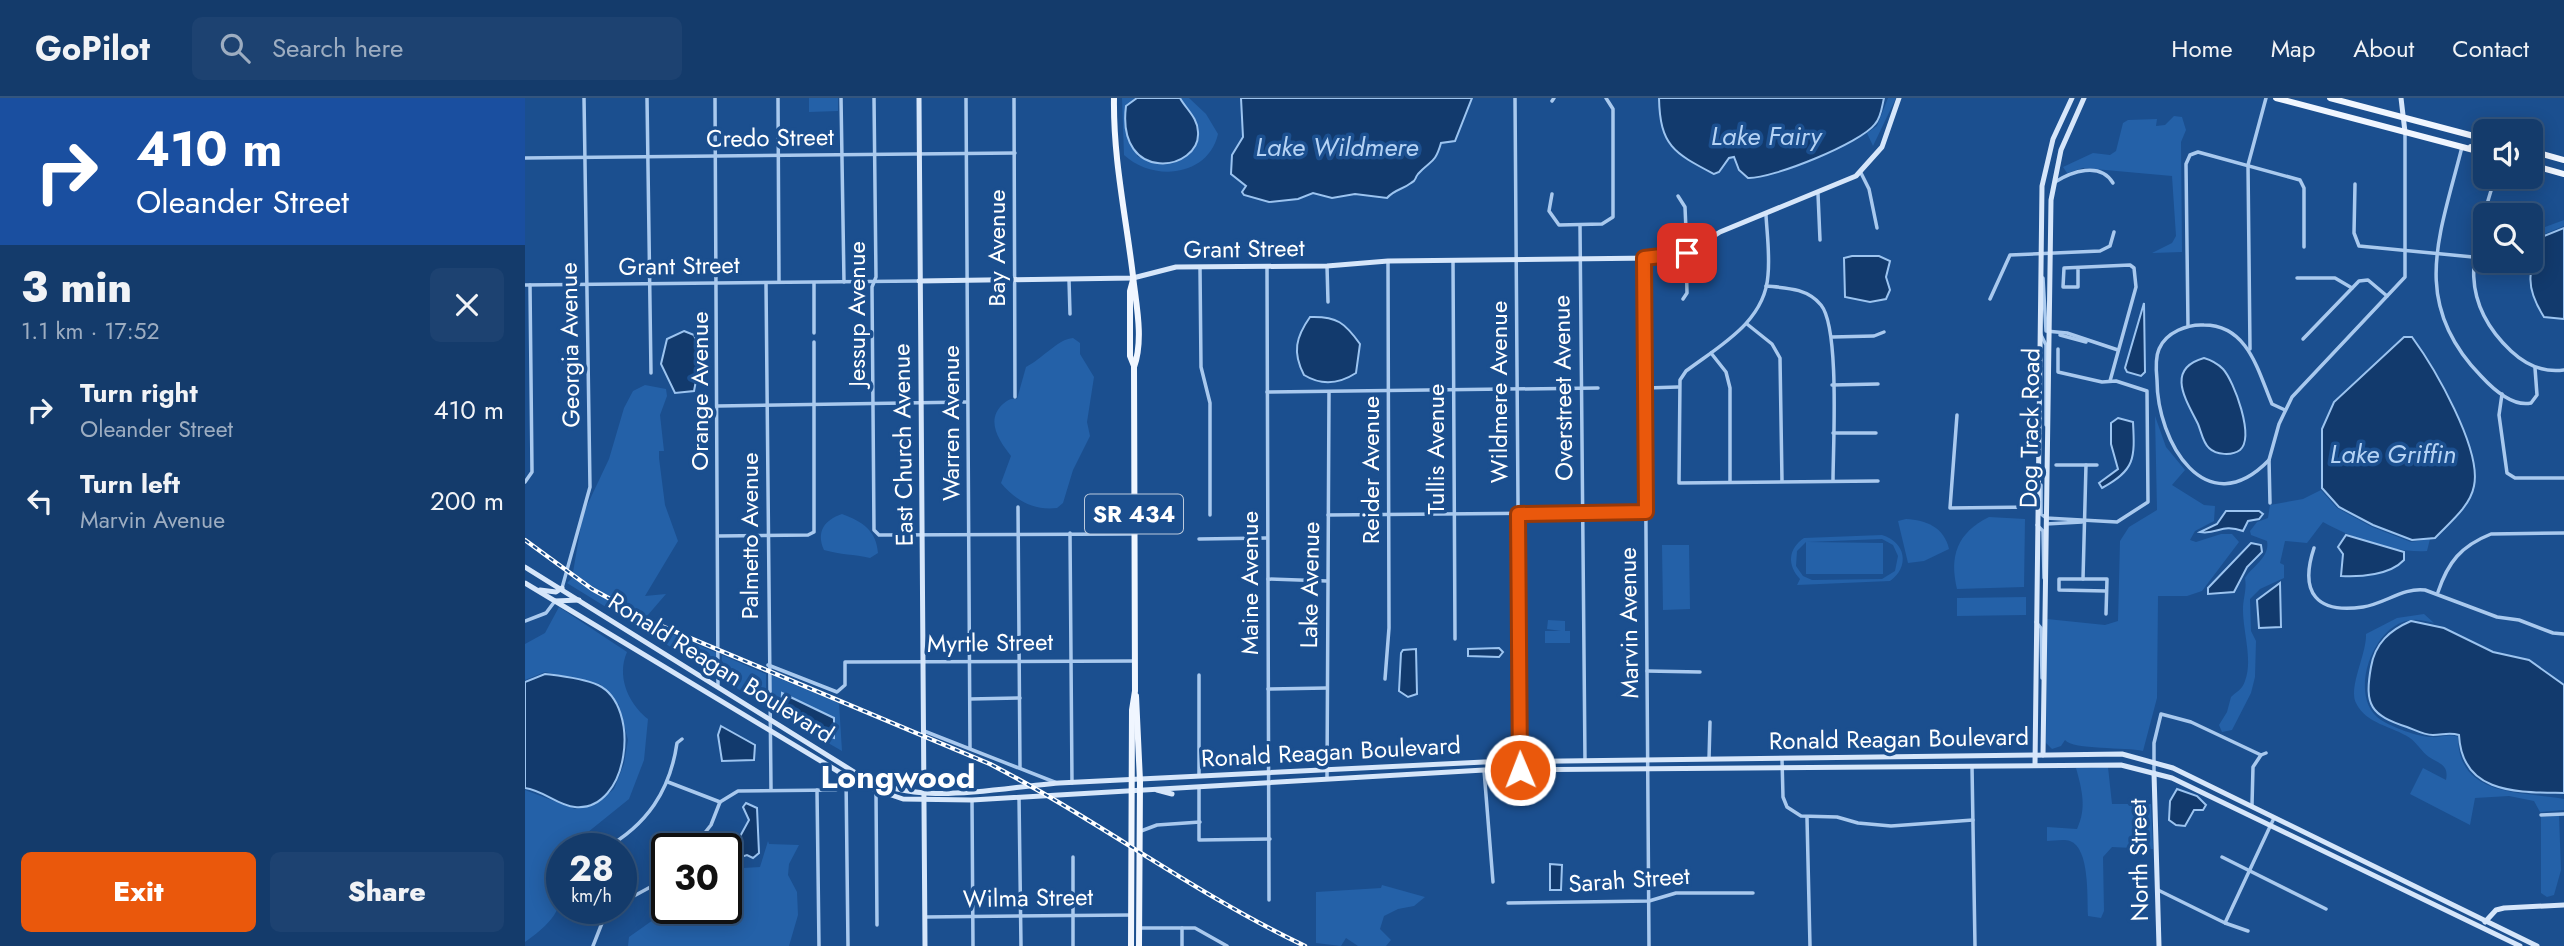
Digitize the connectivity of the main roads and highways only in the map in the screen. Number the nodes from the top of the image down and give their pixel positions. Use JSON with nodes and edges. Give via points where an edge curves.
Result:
{"nodes":[{"id":1,"x":919,"y":98,"type":"edge"},
{"id":2,"x":1114,"y":98,"type":"edge"},
{"id":3,"x":1899,"y":98,"type":"edge"},
{"id":4,"x":2072,"y":98,"type":"edge"},
{"id":5,"x":2084,"y":98,"type":"edge"},
{"id":6,"x":2276,"y":98,"type":"edge"},
{"id":7,"x":2330,"y":98,"type":"edge"},
{"id":8,"x":2401,"y":98,"type":"edge"},
{"id":9,"x":2402,"y":117,"type":"junction"},
{"id":10,"x":2405,"y":132,"type":"junction"},
{"id":11,"x":2473,"y":136,"type":"edge"},
{"id":12,"x":2462,"y":147,"type":"junction"},
{"id":13,"x":2473,"y":147,"type":"edge"},
{"id":14,"x":2473,"y":150,"type":"edge"},
{"id":15,"x":2543,"y":155,"type":"edge"},
{"id":16,"x":2564,"y":160,"type":"edge"},
{"id":17,"x":2543,"y":168,"type":"edge"},
{"id":18,"x":2563,"y":173,"type":"edge"},
{"id":19,"x":1133,"y":278,"type":"junction"},
{"id":20,"x":919,"y":281,"type":"junction"},
{"id":21,"x":525,"y":567,"type":"edge"},
{"id":22,"x":525,"y":583,"type":"edge"},
{"id":23,"x":562,"y":588,"type":"junction"},
{"id":24,"x":537,"y":590,"type":"junction"},
{"id":25,"x":555,"y":601,"type":"junction"},
{"id":26,"x":582,"y":601,"type":"junction"},
{"id":27,"x":1135,"y":691,"type":"junction"},
{"id":28,"x":2035,"y":755,"type":"junction"},
{"id":29,"x":2043,"y":755,"type":"junction"},
{"id":30,"x":1929,"y":756,"type":"junction"},
{"id":31,"x":1929,"y":765,"type":"junction"},
{"id":32,"x":2035,"y":765,"type":"junction"},
{"id":33,"x":2042,"y":765,"type":"junction"},
{"id":34,"x":849,"y":769,"type":"junction"},
{"id":35,"x":2154,"y":773,"type":"junction"},
{"id":36,"x":846,"y":777,"type":"junction"},
{"id":37,"x":1140,"y":780,"type":"junction"},
{"id":38,"x":1131,"y":781,"type":"junction"},
{"id":39,"x":1157,"y":790,"type":"junction"},
{"id":40,"x":1131,"y":791,"type":"junction"},
{"id":41,"x":1140,"y":791,"type":"junction"},
{"id":42,"x":923,"y":792,"type":"junction"},
{"id":43,"x":1172,"y":794,"type":"dead end"},
{"id":44,"x":923,"y":800,"type":"junction"},
{"id":45,"x":2564,"y":905,"type":"edge"},
{"id":46,"x":2487,"y":920,"type":"junction"},
{"id":47,"x":2482,"y":927,"type":"junction"},
{"id":48,"x":925,"y":946,"type":"edge"},
{"id":49,"x":1131,"y":946,"type":"edge"},
{"id":50,"x":1139,"y":946,"type":"edge"},
{"id":51,"x":2159,"y":946,"type":"edge"},
{"id":52,"x":2520,"y":946,"type":"edge"},
{"id":53,"x":2537,"y":946,"type":"edge"}],
"edges":[{"from":1,"to":20,"type":"main road","name":"East Church Avenue"},
{"from":2,"to":19,"type":"main road","number":"SR 434","via":[[1115,146]]},
{"from":3,"to":19,"type":"main road","name":"Grant Street","via":[[1882,147],[1861,173],[1720,232],[1686,253],[1644,258],[1166,269]]},
{"from":4,"to":28,"type":"main road","name":"Dog Track Road","via":[[2053,139],[2042,186]]},
{"from":5,"to":29,"type":"main road","name":"Dog Track Road","via":[[2068,131],[2053,184]]},
{"from":6,"to":10,"type":"main road"},
{"from":7,"to":9,"type":"main road"},
{"from":8,"to":9,"type":"main road"},
{"from":9,"to":10,"type":"main road"},
{"from":9,"to":11,"type":"main road"},
{"from":10,"to":12,"type":"main road"},
{"from":12,"to":13,"type":"main road"},
{"from":12,"to":14,"type":"main road"},
{"from":15,"to":16,"type":"main road"},
{"from":17,"to":18,"type":"main road"},
{"from":19,"to":20,"type":"main road","name":"Grant Street"},
{"from":19,"to":27,"type":"main road","number":"SR 434"},
{"from":20,"to":42,"type":"main road","name":"East Church Avenue"},
{"from":21,"to":23,"type":"main road","name":"Ronald Reagan Boulevard"},
{"from":22,"to":24,"type":"main road","name":"Ronald Reagan Boulevard"},
{"from":23,"to":24,"type":"main road"},
{"from":23,"to":26,"type":"main road","name":"Ronald Reagan Boulevard"},
{"from":24,"to":25,"type":"main road","name":"Ronald Reagan Boulevard"},
{"from":25,"to":26,"type":"main road"},
{"from":25,"to":36,"type":"main road","name":"Ronald Reagan Boulevard"},
{"from":26,"to":34,"type":"main road","name":"Ronald Reagan Boulevard"},
{"from":27,"to":37,"type":"main road","number":"SR 434"},
{"from":27,"to":38,"type":"main road","number":"SR 434"},
{"from":28,"to":29,"type":"main road","name":"Ronald Reagan Boulevard"},
{"from":28,"to":30,"type":"main road","name":"Ronald Reagan Boulevard"},
{"from":28,"to":32,"type":"main road","name":"Dog Track Road"},
{"from":29,"to":33,"type":"main road","name":"Dog Track Road"},
{"from":29,"to":46,"type":"main road","name":"Ronald Reagan Boulevard","via":[[2122,754],[2154,762]]},
{"from":30,"to":31,"type":"main road"},
{"from":30,"to":37,"type":"main road","name":"Ronald Reagan Boulevard","via":[[1520,761]]},
{"from":31,"to":32,"type":"main road","name":"Ronald Reagan Boulevard"},
{"from":31,"to":39,"type":"main road","name":"Ronald Reagan Boulevard","via":[[1484,770]]},
{"from":32,"to":33,"type":"main road","name":"Ronald Reagan Boulevard"},
{"from":33,"to":35,"type":"main road","name":"Ronald Reagan Boulevard","via":[[2121,765]]},
{"from":34,"to":36,"type":"main road"},
{"from":34,"to":42,"type":"main road","name":"Ronald Reagan Boulevard","via":[[884,786]]},
{"from":35,"to":47,"type":"main road","name":"Ronald Reagan Boulevard"},
{"from":35,"to":51,"type":"main road","name":"North Street"},
{"from":36,"to":44,"type":"main road","name":"Ronald Reagan Boulevard","via":[[876,792]]},
{"from":37,"to":38,"type":"main road","name":"Ronald Reagan Boulevard"},
{"from":37,"to":41,"type":"main road","number":"SR 434"},
{"from":38,"to":40,"type":"main road","number":"SR 434"},
{"from":38,"to":42,"type":"main road","name":"Ronald Reagan Boulevard","via":[[1059,783],[990,792]]},
{"from":39,"to":41,"type":"main road","name":"Ronald Reagan Boulevard"},
{"from":39,"to":43,"type":"main road"},
{"from":40,"to":41,"type":"main road","name":"Ronald Reagan Boulevard"},
{"from":40,"to":44,"type":"main road","name":"Ronald Reagan Boulevard"},
{"from":40,"to":49,"type":"main road","number":"SR 434"},
{"from":41,"to":50,"type":"main road","number":"SR 434"},
{"from":42,"to":44,"type":"main road","name":"East Church Avenue"},
{"from":44,"to":48,"type":"main road","name":"East Church Avenue"},
{"from":45,"to":46,"type":"main road","via":[[2504,908]]},
{"from":46,"to":47,"type":"main road"},
{"from":46,"to":53,"type":"main road","name":"Ronald Reagan Boulevard"},
{"from":47,"to":52,"type":"main road","name":"Ronald Reagan Boulevard"}]}
